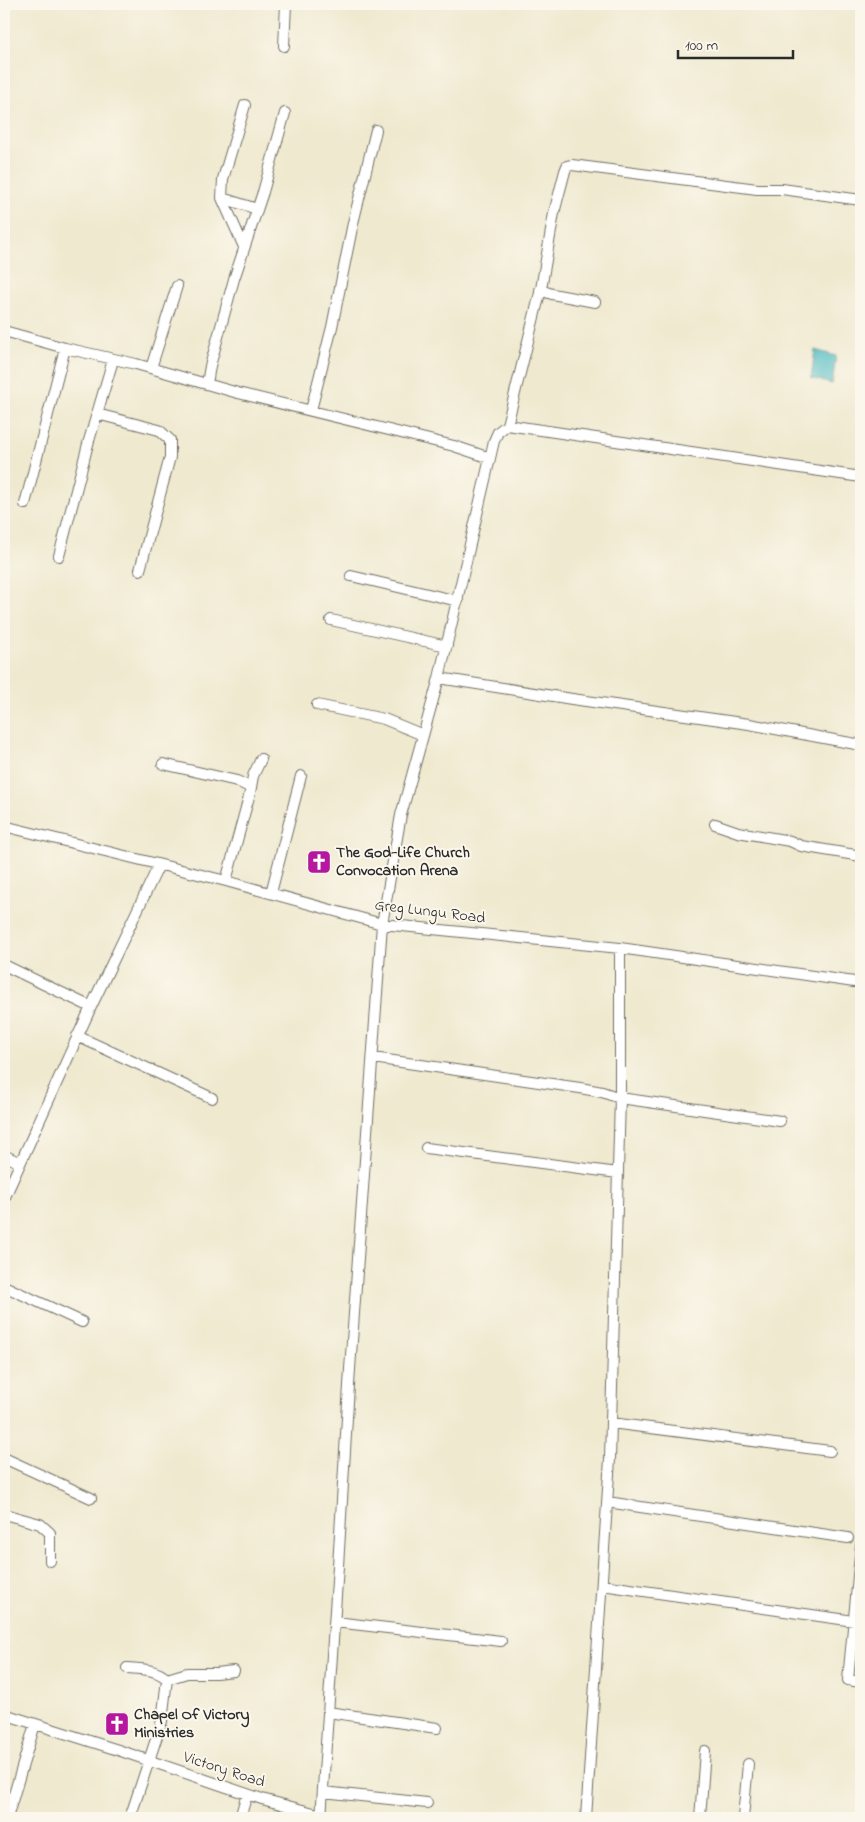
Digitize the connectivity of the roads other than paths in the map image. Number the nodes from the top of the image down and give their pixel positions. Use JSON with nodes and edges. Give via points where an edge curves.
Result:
{"nodes":[{"id":1,"x":286,"y":4,"type":"edge"},
{"id":2,"x":284,"y":46,"type":"dead end"},
{"id":3,"x":245,"y":105,"type":"dead end"},
{"id":4,"x":285,"y":113,"type":"dead end"},
{"id":5,"x":376,"y":130,"type":"dead end"},
{"id":6,"x":222,"y":198,"type":"junction"},
{"id":7,"x":861,"y":200,"type":"edge"},
{"id":8,"x":257,"y":209,"type":"junction"},
{"id":9,"x":244,"y":247,"type":"junction"},
{"id":10,"x":177,"y":286,"type":"dead end"},
{"id":11,"x":540,"y":290,"type":"junction"},
{"id":12,"x":595,"y":302,"type":"dead end"},
{"id":13,"x":4,"y":331,"type":"edge"},
{"id":14,"x":65,"y":348,"type":"junction"},
{"id":15,"x":113,"y":360,"type":"junction"},
{"id":16,"x":150,"y":368,"type":"junction"},
{"id":17,"x":207,"y":384,"type":"junction"},
{"id":18,"x":311,"y":410,"type":"junction"},
{"id":19,"x":97,"y":414,"type":"junction"},
{"id":20,"x":507,"y":425,"type":"junction"},
{"id":21,"x":490,"y":458,"type":"junction"},
{"id":22,"x":861,"y":477,"type":"edge"},
{"id":23,"x":25,"y":504,"type":"dead end"},
{"id":24,"x":59,"y":556,"type":"dead end"},
{"id":25,"x":140,"y":570,"type":"dead end"},
{"id":26,"x":351,"y":576,"type":"dead end"},
{"id":27,"x":458,"y":601,"type":"junction"},
{"id":28,"x":331,"y":620,"type":"dead end"},
{"id":29,"x":447,"y":646,"type":"junction"},
{"id":30,"x":439,"y":678,"type":"junction"},
{"id":31,"x":317,"y":705,"type":"dead end"},
{"id":32,"x":423,"y":735,"type":"junction"},
{"id":33,"x":861,"y":745,"type":"edge"},
{"id":34,"x":260,"y":759,"type":"dead end"},
{"id":35,"x":163,"y":764,"type":"dead end"},
{"id":36,"x":301,"y":776,"type":"dead end"},
{"id":37,"x":250,"y":788,"type":"junction"},
{"id":38,"x":715,"y":824,"type":"dead end"},
{"id":39,"x":4,"y":826,"type":"edge"},
{"id":40,"x":861,"y":856,"type":"edge"},
{"id":41,"x":159,"y":865,"type":"junction"},
{"id":42,"x":226,"y":881,"type":"junction"},
{"id":43,"x":271,"y":893,"type":"junction"},
{"id":44,"x":382,"y":924,"type":"junction"},
{"id":45,"x":620,"y":948,"type":"junction"},
{"id":46,"x":4,"y":965,"type":"edge"},
{"id":47,"x":861,"y":983,"type":"edge"},
{"id":48,"x":90,"y":1007,"type":"junction"},
{"id":49,"x":77,"y":1036,"type":"junction"},
{"id":50,"x":372,"y":1058,"type":"junction"},
{"id":51,"x":212,"y":1098,"type":"dead end"},
{"id":52,"x":620,"y":1098,"type":"junction"},
{"id":53,"x":780,"y":1121,"type":"dead end"},
{"id":54,"x":426,"y":1148,"type":"dead end"},
{"id":55,"x":4,"y":1155,"type":"edge"},
{"id":56,"x":20,"y":1163,"type":"junction"},
{"id":57,"x":618,"y":1173,"type":"junction"},
{"id":58,"x":4,"y":1199,"type":"edge"},
{"id":59,"x":4,"y":1286,"type":"edge"},
{"id":60,"x":82,"y":1322,"type":"dead end"},
{"id":61,"x":611,"y":1423,"type":"junction"},
{"id":62,"x":830,"y":1451,"type":"dead end"},
{"id":63,"x":4,"y":1458,"type":"edge"},
{"id":64,"x":91,"y":1498,"type":"dead end"},
{"id":65,"x":607,"y":1502,"type":"junction"},
{"id":66,"x":4,"y":1514,"type":"edge"},
{"id":67,"x":848,"y":1538,"type":"dead end"},
{"id":68,"x":861,"y":1545,"type":"edge"},
{"id":69,"x":50,"y":1561,"type":"dead end"},
{"id":70,"x":602,"y":1585,"type":"junction"},
{"id":71,"x":335,"y":1622,"type":"junction"},
{"id":72,"x":858,"y":1622,"type":"edge"},
{"id":73,"x":500,"y":1641,"type":"dead end"},
{"id":74,"x":127,"y":1668,"type":"dead end"},
{"id":75,"x":234,"y":1671,"type":"dead end"},
{"id":76,"x":168,"y":1679,"type":"junction"},
{"id":77,"x":861,"y":1682,"type":"edge"},
{"id":78,"x":328,"y":1712,"type":"junction"},
{"id":79,"x":4,"y":1714,"type":"edge"},
{"id":80,"x":35,"y":1724,"type":"junction"},
{"id":81,"x":437,"y":1728,"type":"dead end"},
{"id":82,"x":705,"y":1751,"type":"dead end"},
{"id":83,"x":148,"y":1762,"type":"junction"},
{"id":84,"x":748,"y":1764,"type":"dead end"},
{"id":85,"x":323,"y":1792,"type":"junction"},
{"id":86,"x":247,"y":1794,"type":"junction"},
{"id":87,"x":427,"y":1803,"type":"dead end"},
{"id":88,"x":321,"y":1817,"type":"edge"},
{"id":89,"x":7,"y":1818,"type":"edge"},
{"id":90,"x":130,"y":1818,"type":"edge"},
{"id":91,"x":240,"y":1818,"type":"edge"},
{"id":92,"x":586,"y":1818,"type":"edge"},
{"id":93,"x":700,"y":1818,"type":"edge"},
{"id":94,"x":743,"y":1818,"type":"edge"}],
"edges":[{"from":1,"to":2,"type":"street"},
{"from":3,"to":6,"type":"street","via":[[223,179]]},
{"from":4,"to":8,"type":"street"},
{"from":5,"to":18,"type":"street"},
{"from":6,"to":8,"type":"street"},
{"from":6,"to":9,"type":"street"},
{"from":7,"to":11,"type":"street","via":[[567,166],[554,213]]},
{"from":8,"to":9,"type":"street"},
{"from":9,"to":17,"type":"street"},
{"from":10,"to":16,"type":"street"},
{"from":11,"to":12,"type":"street"},
{"from":11,"to":20,"type":"street"},
{"from":13,"to":14,"type":"street"},
{"from":14,"to":15,"type":"street"},
{"from":14,"to":23,"type":"street"},
{"from":15,"to":16,"type":"street"},
{"from":15,"to":19,"type":"street"},
{"from":16,"to":17,"type":"street"},
{"from":17,"to":18,"type":"street"},
{"from":18,"to":21,"type":"street"},
{"from":19,"to":24,"type":"street"},
{"from":19,"to":25,"type":"street","via":[[159,430],[170,440],[170,456]]},
{"from":20,"to":21,"type":"street","via":[[498,432]]},
{"from":20,"to":22,"type":"street"},
{"from":21,"to":27,"type":"street"},
{"from":26,"to":27,"type":"street"},
{"from":27,"to":29,"type":"street"},
{"from":28,"to":29,"type":"street"},
{"from":29,"to":30,"type":"street"},
{"from":30,"to":32,"type":"street"},
{"from":30,"to":33,"type":"street","via":[[749,724]]},
{"from":31,"to":32,"type":"street","via":[[384,719]]},
{"from":32,"to":44,"type":"street","via":[[401,815]]},
{"from":34,"to":37,"type":"street"},
{"from":35,"to":37,"type":"street","via":[[237,781]]},
{"from":36,"to":43,"type":"street"},
{"from":37,"to":42,"type":"street"},
{"from":38,"to":40,"type":"street","via":[[801,846]]},
{"from":39,"to":41,"type":"street","name":"Greg Lungu Road"},
{"from":41,"to":42,"type":"street","name":"Greg Lungu Road"},
{"from":41,"to":48,"type":"street"},
{"from":42,"to":43,"type":"street","name":"Greg Lungu Road"},
{"from":43,"to":44,"type":"street","name":"Greg Lungu Road"},
{"from":44,"to":45,"type":"street","name":"Greg Lungu Road"},
{"from":44,"to":50,"type":"street"},
{"from":45,"to":47,"type":"street","name":"Greg Lungu Road"},
{"from":45,"to":52,"type":"street"},
{"from":46,"to":48,"type":"street"},
{"from":48,"to":49,"type":"street"},
{"from":49,"to":51,"type":"street"},
{"from":49,"to":56,"type":"street"},
{"from":50,"to":52,"type":"street","via":[[580,1088]]},
{"from":50,"to":71,"type":"street"},
{"from":52,"to":53,"type":"street"},
{"from":52,"to":57,"type":"street"},
{"from":54,"to":57,"type":"street"},
{"from":55,"to":56,"type":"street"},
{"from":56,"to":58,"type":"street"},
{"from":57,"to":61,"type":"street"},
{"from":59,"to":60,"type":"street"},
{"from":61,"to":62,"type":"street"},
{"from":61,"to":65,"type":"street"},
{"from":63,"to":64,"type":"street"},
{"from":65,"to":67,"type":"street"},
{"from":65,"to":70,"type":"street"},
{"from":66,"to":69,"type":"street","via":[[40,1524],[50,1533]]},
{"from":68,"to":72,"type":"street"},
{"from":70,"to":72,"type":"street"},
{"from":70,"to":92,"type":"street"},
{"from":71,"to":73,"type":"street"},
{"from":71,"to":78,"type":"street"},
{"from":72,"to":77,"type":"street","via":[[848,1680]]},
{"from":74,"to":76,"type":"street","via":[[151,1670]]},
{"from":75,"to":76,"type":"street","via":[[187,1673]]},
{"from":76,"to":83,"type":"street","via":[[162,1722]]},
{"from":78,"to":81,"type":"street"},
{"from":78,"to":85,"type":"street"},
{"from":79,"to":80,"type":"street","name":"Victory Road"},
{"from":80,"to":83,"type":"street","name":"Victory Road"},
{"from":80,"to":89,"type":"street"},
{"from":82,"to":93,"type":"street"},
{"from":83,"to":86,"type":"street","name":"Victory Road"},
{"from":83,"to":90,"type":"street"},
{"from":84,"to":94,"type":"street"},
{"from":85,"to":87,"type":"street"},
{"from":85,"to":88,"type":"street"},
{"from":86,"to":88,"type":"street","name":"Victory Road"},
{"from":86,"to":91,"type":"street"}]}
